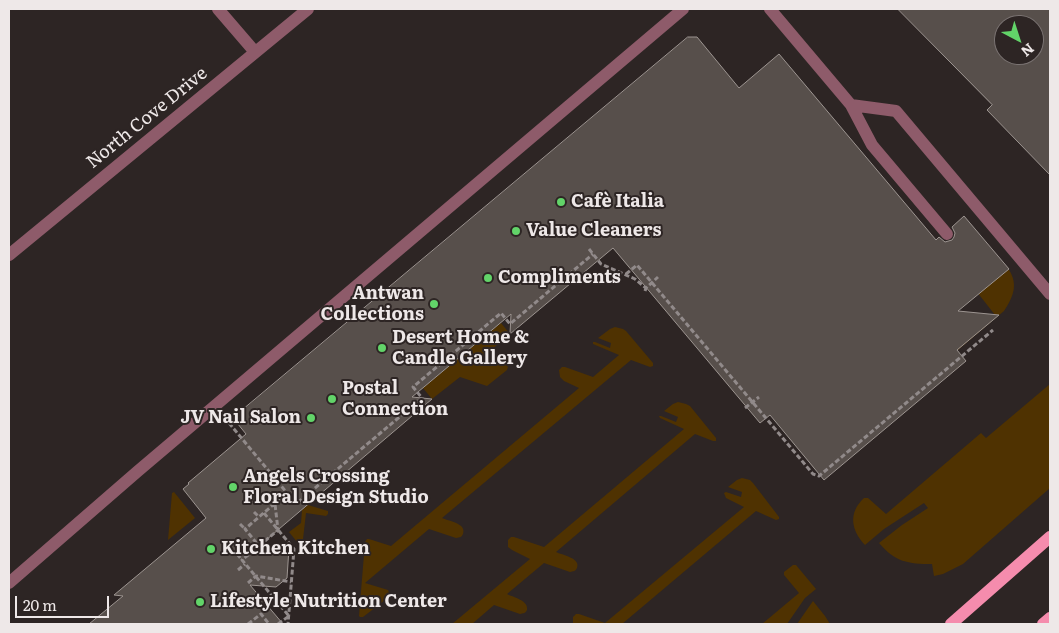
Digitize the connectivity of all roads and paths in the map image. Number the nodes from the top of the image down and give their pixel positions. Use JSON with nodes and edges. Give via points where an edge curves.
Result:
{"nodes":[{"id":1,"x":218,"y":9,"type":"edge"},
{"id":2,"x":308,"y":9,"type":"edge"},
{"id":3,"x":683,"y":9,"type":"edge"},
{"id":4,"x":770,"y":9,"type":"edge"},
{"id":5,"x":255,"y":52,"type":"junction"},
{"id":6,"x":851,"y":105,"type":"junction"},
{"id":7,"x":947,"y":234,"type":"dead end"},
{"id":8,"x":588,"y":249,"type":"dead end"},
{"id":9,"x":592,"y":254,"type":"junction"},
{"id":10,"x":9,"y":255,"type":"edge"},
{"id":11,"x":572,"y":262,"type":"dead end"},
{"id":12,"x":577,"y":268,"type":"junction"},
{"id":13,"x":626,"y":274,"type":"junction"},
{"id":14,"x":658,"y":277,"type":"dead end"},
{"id":15,"x":652,"y":282,"type":"junction"},
{"id":16,"x":540,"y":289,"type":"dead end"},
{"id":17,"x":545,"y":294,"type":"junction"},
{"id":18,"x":1050,"y":294,"type":"edge"},
{"id":19,"x":527,"y":300,"type":"dead end"},
{"id":20,"x":532,"y":305,"type":"junction"},
{"id":21,"x":497,"y":308,"type":"dead end"},
{"id":22,"x":501,"y":313,"type":"junction"},
{"id":23,"x":479,"y":323,"type":"dead end"},
{"id":24,"x":484,"y":328,"type":"junction"},
{"id":25,"x":993,"y":330,"type":"dead end"},
{"id":26,"x":462,"y":337,"type":"dead end"},
{"id":27,"x":466,"y":342,"type":"junction"},
{"id":28,"x":442,"y":354,"type":"dead end"},
{"id":29,"x":446,"y":359,"type":"junction"},
{"id":30,"x":421,"y":372,"type":"dead end"},
{"id":31,"x":425,"y":377,"type":"junction"},
{"id":32,"x":759,"y":397,"type":"dead end"},
{"id":33,"x":753,"y":402,"type":"junction"},
{"id":34,"x":405,"y":404,"type":"dead end"},
{"id":35,"x":745,"y":408,"type":"dead end"},
{"id":36,"x":409,"y":409,"type":"junction"},
{"id":37,"x":386,"y":419,"type":"dead end"},
{"id":38,"x":226,"y":420,"type":"dead end"},
{"id":39,"x":391,"y":424,"type":"junction"},
{"id":40,"x":364,"y":438,"type":"dead end"},
{"id":41,"x":368,"y":443,"type":"junction"},
{"id":42,"x":343,"y":456,"type":"dead end"},
{"id":43,"x":347,"y":461,"type":"junction"},
{"id":44,"x":324,"y":471,"type":"dead end"},
{"id":45,"x":328,"y":476,"type":"junction"},
{"id":46,"x":306,"y":486,"type":"dead end"},
{"id":47,"x":311,"y":491,"type":"junction"},
{"id":48,"x":287,"y":493,"type":"junction"},
{"id":49,"x":270,"y":498,"type":"dead end"},
{"id":50,"x":275,"y":504,"type":"junction"},
{"id":51,"x":254,"y":512,"type":"dead end"},
{"id":52,"x":264,"y":513,"type":"junction"},
{"id":53,"x":259,"y":517,"type":"junction"},
{"id":54,"x":240,"y":524,"type":"dead end"},
{"id":55,"x":244,"y":529,"type":"junction"},
{"id":56,"x":278,"y":530,"type":"junction"},
{"id":57,"x":1050,"y":537,"type":"edge"},
{"id":58,"x":259,"y":546,"type":"junction"},
{"id":59,"x":237,"y":554,"type":"dead end"},
{"id":60,"x":242,"y":560,"type":"junction"},
{"id":61,"x":245,"y":564,"type":"junction"},
{"id":62,"x":238,"y":570,"type":"dead end"},
{"id":63,"x":256,"y":576,"type":"junction"},
{"id":64,"x":291,"y":582,"type":"junction"},
{"id":65,"x":9,"y":583,"type":"edge"},
{"id":66,"x":248,"y":583,"type":"dead end"},
{"id":67,"x":289,"y":616,"type":"junction"},
{"id":68,"x":1050,"y":618,"type":"edge"},
{"id":69,"x":248,"y":624,"type":"edge"},
{"id":70,"x":269,"y":624,"type":"edge"},
{"id":71,"x":278,"y":624,"type":"edge"},
{"id":72,"x":288,"y":624,"type":"edge"},
{"id":73,"x":950,"y":624,"type":"edge"},
{"id":74,"x":1043,"y":624,"type":"edge"}],
"edges":[{"from":1,"to":5,"type":"street"},
{"from":2,"to":5,"type":"street","name":"North Cove Drive"},
{"from":3,"to":65,"type":"street"},
{"from":4,"to":6,"type":"street"},
{"from":5,"to":10,"type":"street","name":"North Cove Drive"},
{"from":6,"to":7,"type":"street","via":[[872,145]]},
{"from":6,"to":18,"type":"street","via":[[896,111]]},
{"from":8,"to":9,"type":"path"},
{"from":9,"to":12,"type":"path"},
{"from":9,"to":13,"type":"path","via":[[601,264]]},
{"from":11,"to":12,"type":"path"},
{"from":12,"to":17,"type":"path"},
{"from":13,"to":15,"type":"path","via":[[645,290]]},
{"from":13,"to":15,"type":"path","via":[[638,264]]},
{"from":14,"to":15,"type":"path"},
{"from":15,"to":33,"type":"path"},
{"from":16,"to":17,"type":"path"},
{"from":17,"to":20,"type":"path"},
{"from":19,"to":20,"type":"path"},
{"from":20,"to":22,"type":"path","via":[[510,324]]},
{"from":21,"to":22,"type":"path"},
{"from":22,"to":24,"type":"path"},
{"from":23,"to":24,"type":"path"},
{"from":24,"to":27,"type":"path"},
{"from":25,"to":33,"type":"path","via":[[819,476],[813,474]]},
{"from":26,"to":27,"type":"path"},
{"from":27,"to":29,"type":"path"},
{"from":28,"to":29,"type":"path"},
{"from":29,"to":31,"type":"path"},
{"from":30,"to":31,"type":"path"},
{"from":31,"to":36,"type":"path","via":[[413,387],[422,398]]},
{"from":32,"to":33,"type":"path"},
{"from":33,"to":35,"type":"path"},
{"from":34,"to":36,"type":"path"},
{"from":36,"to":39,"type":"path"},
{"from":37,"to":39,"type":"path"},
{"from":38,"to":48,"type":"path"},
{"from":39,"to":41,"type":"path"},
{"from":40,"to":41,"type":"path"},
{"from":41,"to":43,"type":"path"},
{"from":42,"to":43,"type":"path"},
{"from":43,"to":45,"type":"path"},
{"from":44,"to":45,"type":"path"},
{"from":45,"to":47,"type":"path"},
{"from":46,"to":47,"type":"path"},
{"from":47,"to":48,"type":"path","via":[[296,504]]},
{"from":48,"to":50,"type":"path"},
{"from":49,"to":50,"type":"path"},
{"from":50,"to":52,"type":"path"},
{"from":50,"to":56,"type":"path"},
{"from":51,"to":53,"type":"path"},
{"from":52,"to":53,"type":"path"},
{"from":52,"to":56,"type":"path"},
{"from":53,"to":55,"type":"path"},
{"from":54,"to":55,"type":"path"},
{"from":55,"to":58,"type":"path"},
{"from":56,"to":58,"type":"path"},
{"from":56,"to":64,"type":"path","via":[[294,549]]},
{"from":57,"to":73,"type":"main road"},
{"from":58,"to":60,"type":"path"},
{"from":59,"to":60,"type":"path"},
{"from":60,"to":61,"type":"path"},
{"from":61,"to":62,"type":"path"},
{"from":61,"to":63,"type":"path"},
{"from":63,"to":64,"type":"path"},
{"from":63,"to":66,"type":"path"},
{"from":63,"to":67,"type":"path"},
{"from":64,"to":67,"type":"path"},
{"from":67,"to":71,"type":"path"},
{"from":67,"to":72,"type":"path"},
{"from":68,"to":74,"type":"main road"},
{"from":69,"to":70,"type":"path","via":[[261,614]]}]}
